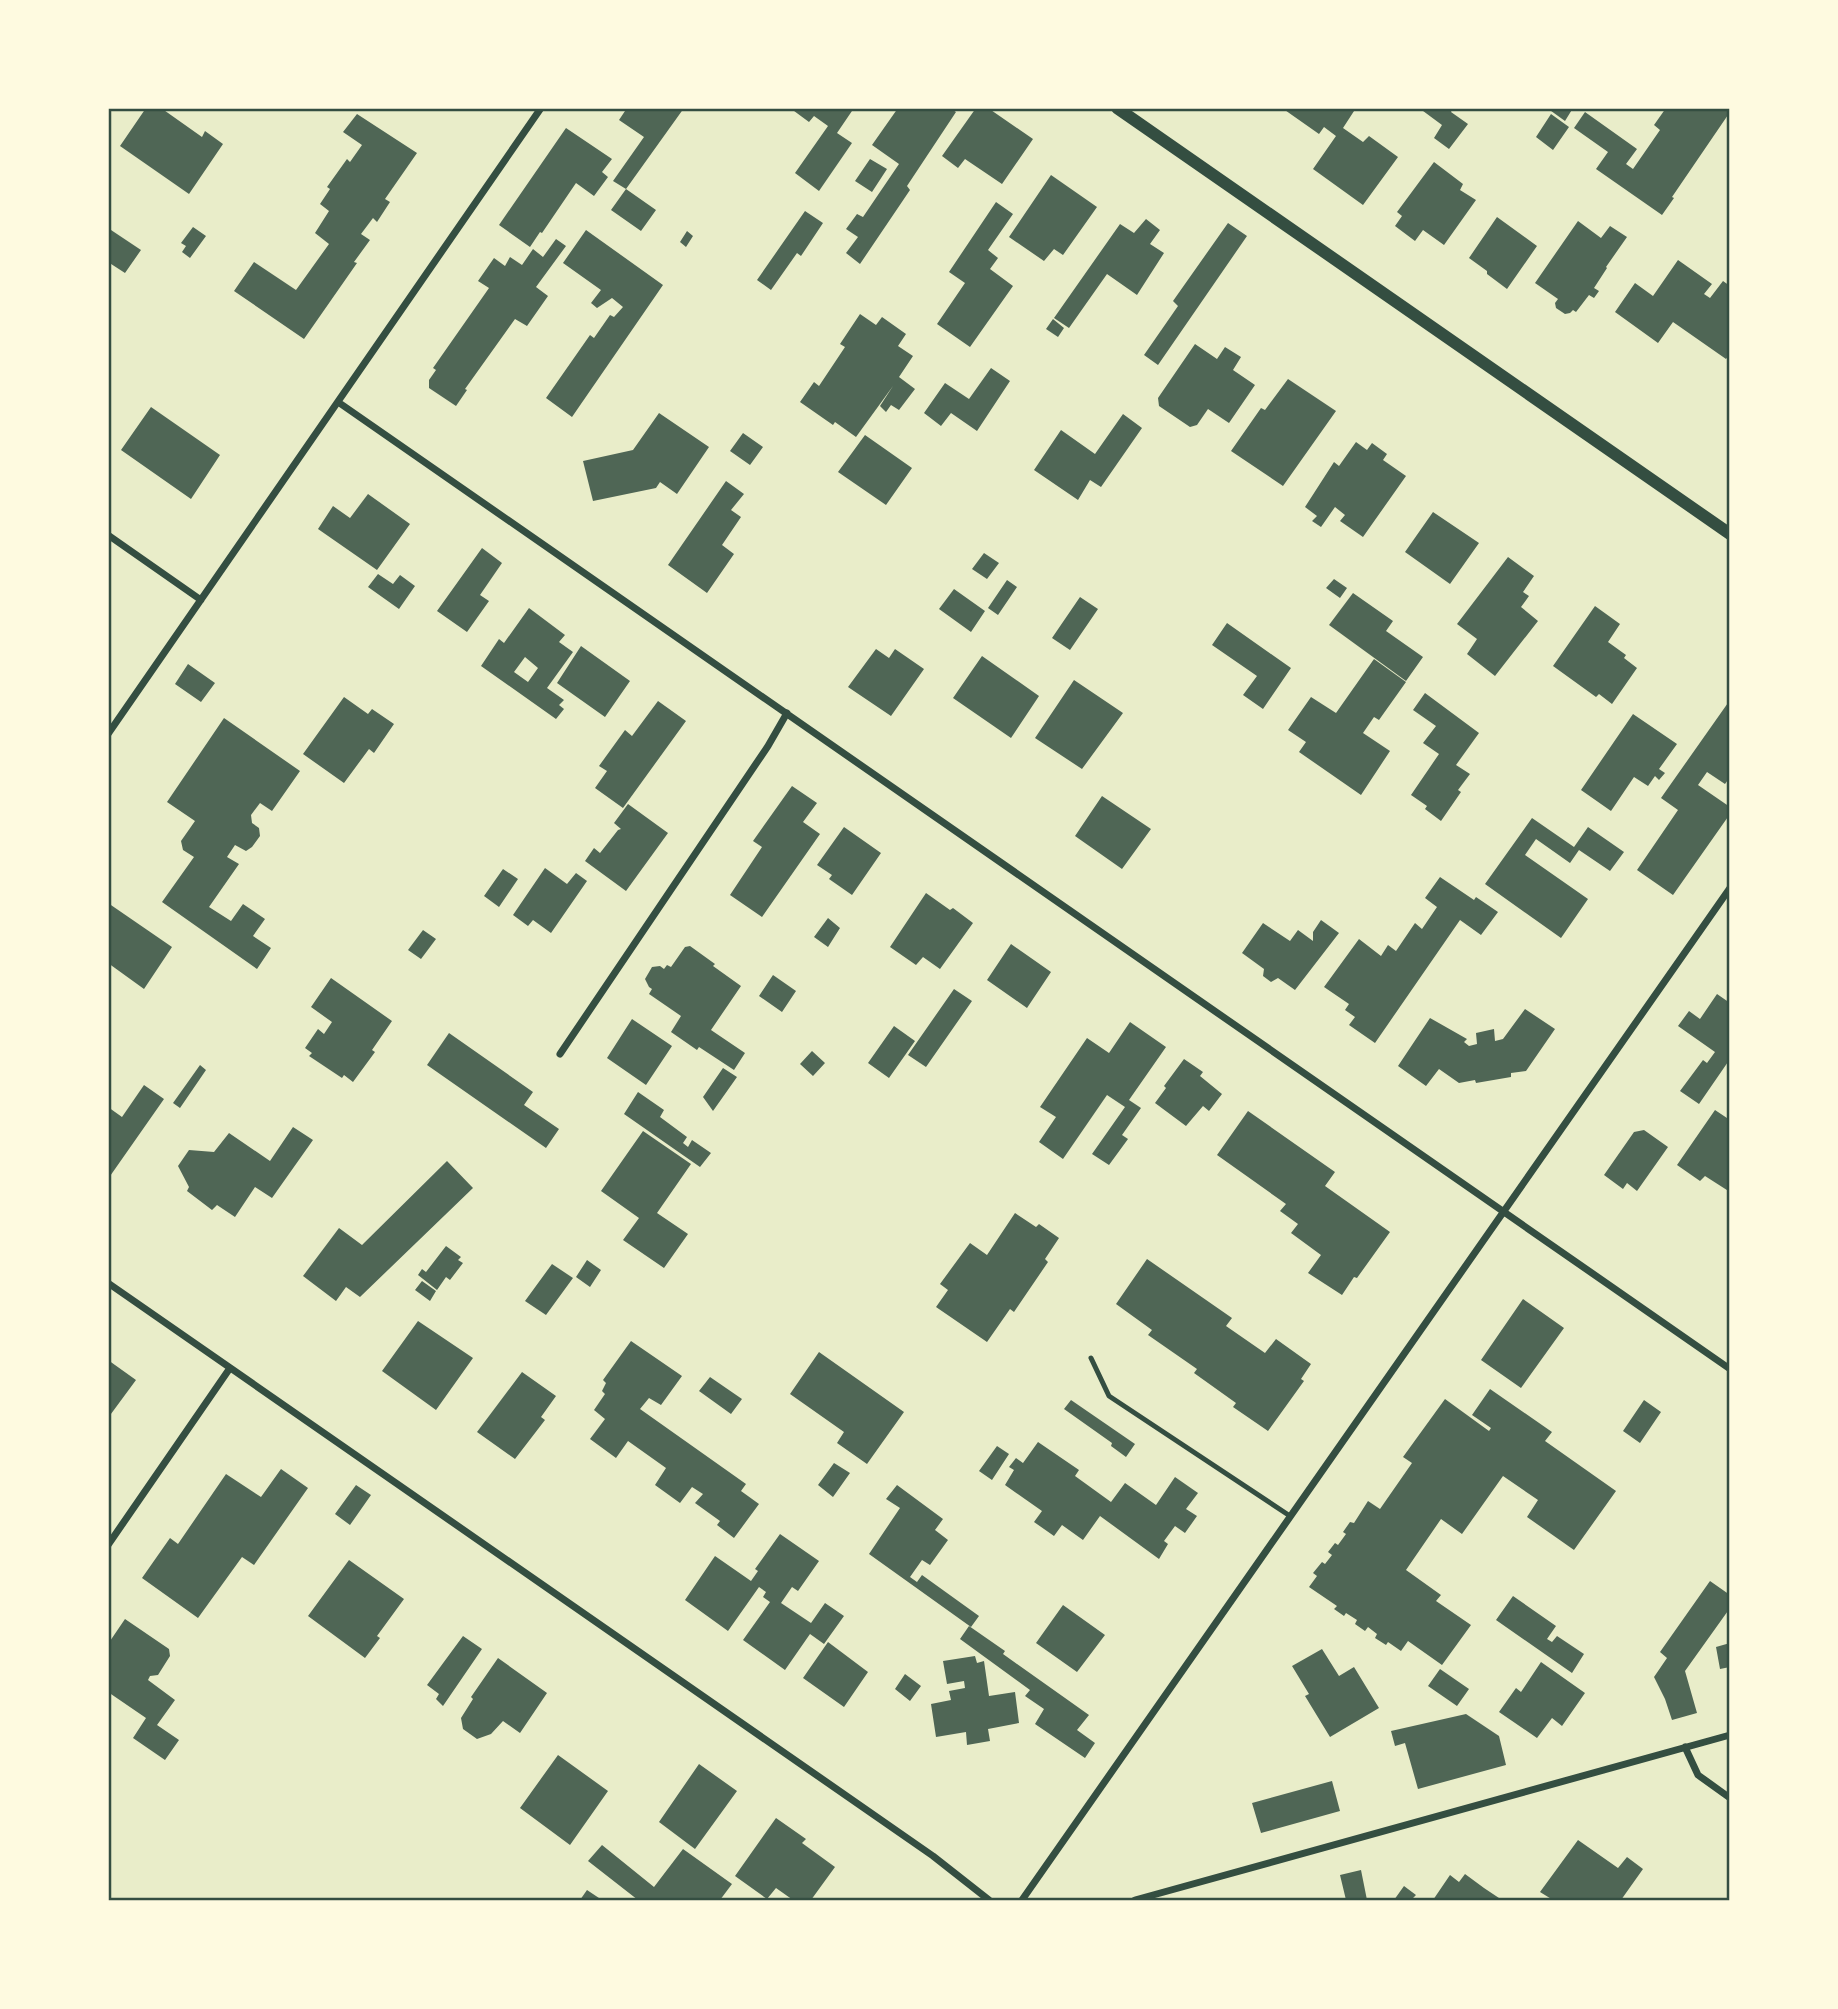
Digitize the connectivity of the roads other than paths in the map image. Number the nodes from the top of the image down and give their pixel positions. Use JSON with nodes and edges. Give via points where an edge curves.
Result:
{"nodes":[{"id":1,"x":541,"y":108,"type":"edge"},
{"id":2,"x":1117,"y":108,"type":"edge"},
{"id":3,"x":338,"y":402,"type":"junction"},
{"id":4,"x":1730,"y":534,"type":"edge"},
{"id":5,"x":108,"y":535,"type":"edge"},
{"id":6,"x":201,"y":600,"type":"junction"},
{"id":7,"x":787,"y":713,"type":"junction"},
{"id":8,"x":108,"y":734,"type":"edge"},
{"id":9,"x":1730,"y":888,"type":"edge"},
{"id":10,"x":560,"y":1054,"type":"dead end"},
{"id":11,"x":1503,"y":1211,"type":"junction"},
{"id":12,"x":108,"y":1283,"type":"edge"},
{"id":13,"x":1091,"y":1358,"type":"dead end"},
{"id":14,"x":230,"y":1368,"type":"junction"},
{"id":15,"x":1730,"y":1369,"type":"edge"},
{"id":16,"x":1290,"y":1516,"type":"junction"},
{"id":17,"x":108,"y":1545,"type":"edge"},
{"id":18,"x":1730,"y":1735,"type":"edge"},
{"id":19,"x":1685,"y":1747,"type":"junction"},
{"id":20,"x":1730,"y":1798,"type":"edge"},
{"id":21,"x":989,"y":1900,"type":"edge"},
{"id":22,"x":1022,"y":1900,"type":"edge"},
{"id":23,"x":1135,"y":1900,"type":"edge"}],
"edges":[{"from":1,"to":3,"type":"street"},
{"from":2,"to":4,"type":"street"},
{"from":3,"to":6,"type":"street"},
{"from":3,"to":7,"type":"street"},
{"from":5,"to":6,"type":"street"},
{"from":6,"to":8,"type":"street"},
{"from":7,"to":10,"type":"street"},
{"from":7,"to":11,"type":"street"},
{"from":9,"to":11,"type":"street"},
{"from":11,"to":15,"type":"street"},
{"from":11,"to":16,"type":"street"},
{"from":12,"to":14,"type":"street"},
{"from":13,"to":16,"type":"lane","via":[[1109,1395]]},
{"from":14,"to":17,"type":"street"},
{"from":14,"to":21,"type":"street","via":[[933,1856]]},
{"from":16,"to":22,"type":"street"},
{"from":18,"to":19,"type":"street"},
{"from":19,"to":20,"type":"street","via":[[1698,1775]]},
{"from":19,"to":23,"type":"street"}]}
